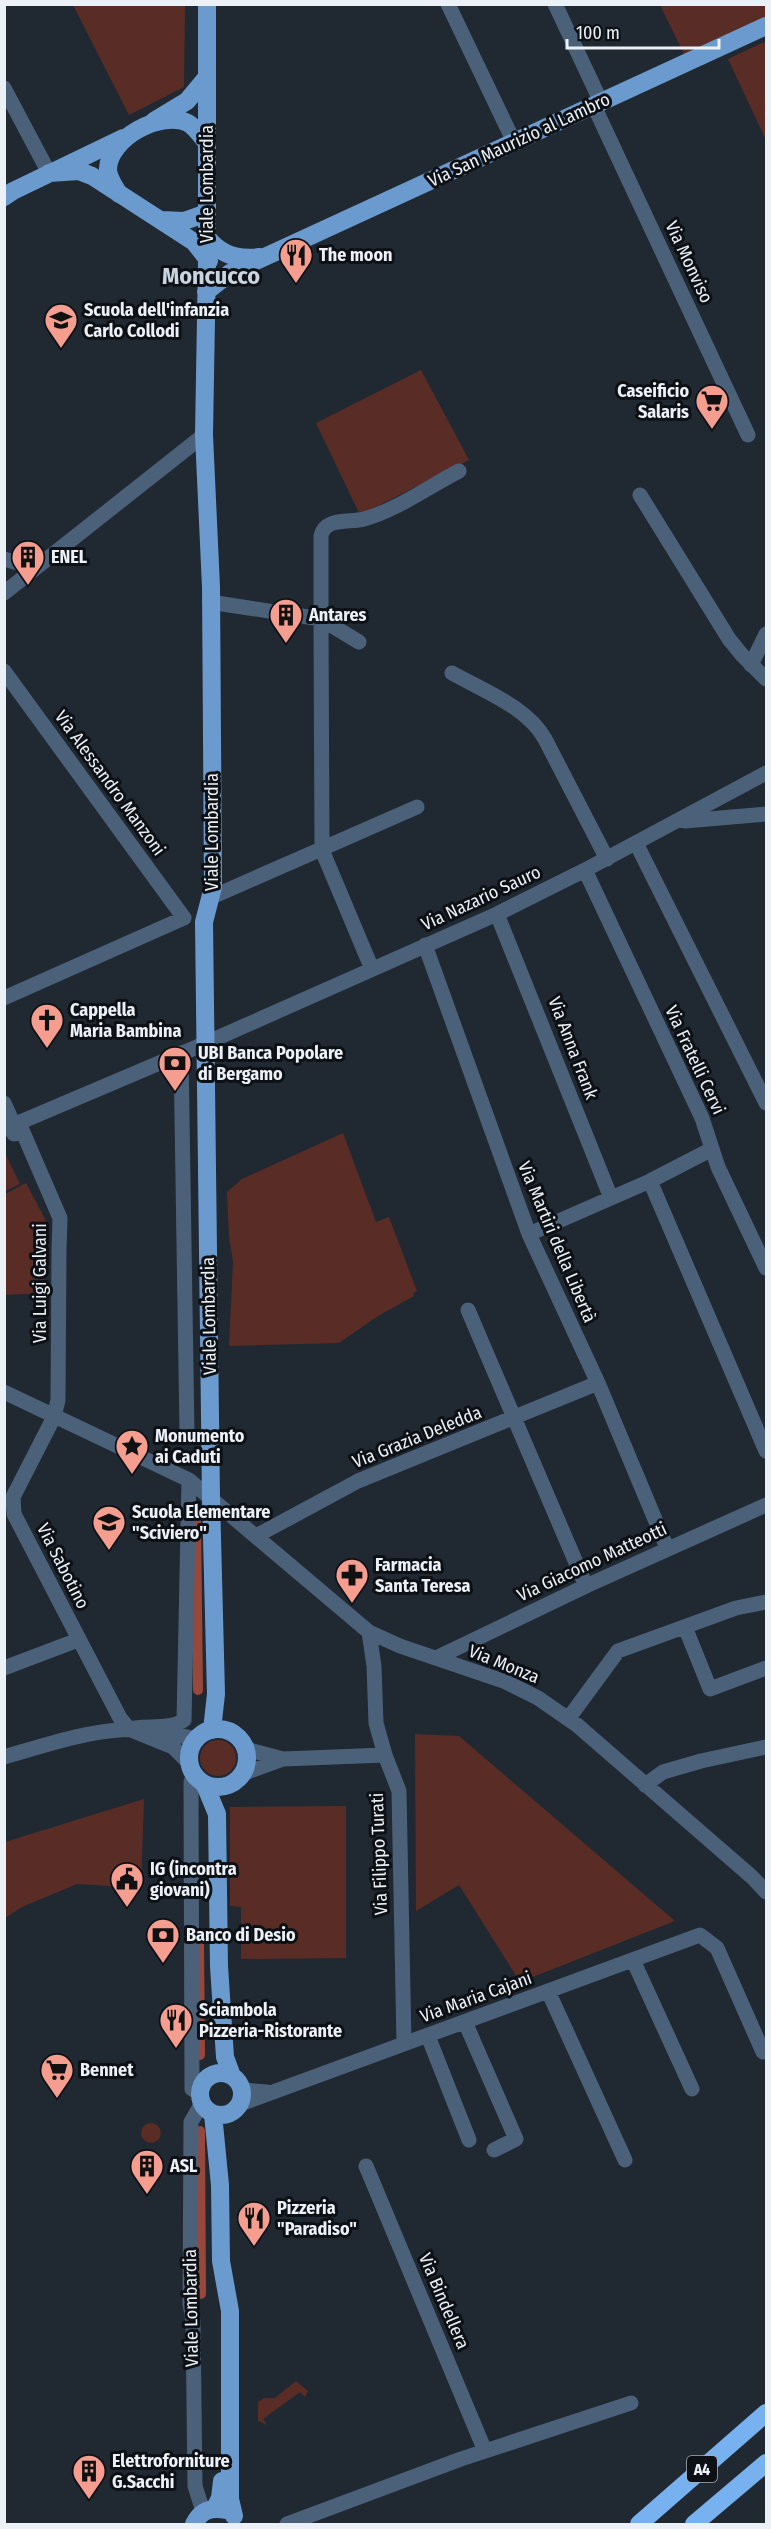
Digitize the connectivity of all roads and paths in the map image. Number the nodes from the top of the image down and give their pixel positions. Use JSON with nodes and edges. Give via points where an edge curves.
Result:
{"nodes":[{"id":1,"x":207,"y":4,"type":"edge"},
{"id":2,"x":448,"y":4,"type":"edge"},
{"id":3,"x":555,"y":4,"type":"edge"},
{"id":4,"x":766,"y":26,"type":"edge"},
{"id":5,"x":207,"y":77,"type":"junction"},
{"id":6,"x":4,"y":88,"type":"edge"},
{"id":7,"x":597,"y":104,"type":"junction"},
{"id":8,"x":147,"y":125,"type":"junction"},
{"id":9,"x":125,"y":137,"type":"junction"},
{"id":10,"x":514,"y":142,"type":"junction"},
{"id":11,"x":207,"y":143,"type":"junction"},
{"id":12,"x":49,"y":173,"type":"junction"},
{"id":13,"x":120,"y":195,"type":"junction"},
{"id":14,"x":4,"y":197,"type":"edge"},
{"id":15,"x":207,"y":213,"type":"junction"},
{"id":16,"x":156,"y":219,"type":"junction"},
{"id":17,"x":207,"y":237,"type":"junction"},
{"id":18,"x":227,"y":255,"type":"junction"},
{"id":19,"x":271,"y":255,"type":"junction"},
{"id":20,"x":207,"y":260,"type":"junction"},
{"id":21,"x":230,"y":273,"type":"junction"},
{"id":22,"x":206,"y":292,"type":"junction"},
{"id":23,"x":204,"y":435,"type":"junction"},
{"id":24,"x":748,"y":435,"type":"dead end"},
{"id":25,"x":459,"y":471,"type":"dead end"},
{"id":26,"x":640,"y":495,"type":"dead end"},
{"id":27,"x":4,"y":559,"type":"edge"},
{"id":28,"x":35,"y":568,"type":"junction"},
{"id":29,"x":4,"y":593,"type":"edge"},
{"id":30,"x":210,"y":602,"type":"junction"},
{"id":31,"x":321,"y":619,"type":"junction"},
{"id":32,"x":766,"y":634,"type":"edge"},
{"id":33,"x":359,"y":642,"type":"dead end"},
{"id":34,"x":751,"y":665,"type":"junction"},
{"id":35,"x":4,"y":671,"type":"edge"},
{"id":36,"x":452,"y":674,"type":"dead end"},
{"id":37,"x":766,"y":679,"type":"edge"},
{"id":38,"x":766,"y":773,"type":"edge"},
{"id":39,"x":417,"y":807,"type":"dead end"},
{"id":40,"x":766,"y":814,"type":"edge"},
{"id":41,"x":679,"y":821,"type":"junction"},
{"id":42,"x":636,"y":843,"type":"junction"},
{"id":43,"x":322,"y":850,"type":"junction"},
{"id":44,"x":607,"y":859,"type":"junction"},
{"id":45,"x":585,"y":870,"type":"junction"},
{"id":46,"x":212,"y":897,"type":"junction"},
{"id":47,"x":497,"y":914,"type":"junction"},
{"id":48,"x":425,"y":945,"type":"junction"},
{"id":49,"x":372,"y":969,"type":"junction"},
{"id":50,"x":4,"y":998,"type":"edge"},
{"id":51,"x":205,"y":1044,"type":"junction"},
{"id":52,"x":181,"y":1053,"type":"junction"},
{"id":53,"x":4,"y":1103,"type":"edge"},
{"id":54,"x":766,"y":1103,"type":"edge"},
{"id":55,"x":9,"y":1127,"type":"edge"},
{"id":56,"x":712,"y":1149,"type":"junction"},
{"id":57,"x":650,"y":1181,"type":"junction"},
{"id":58,"x":611,"y":1198,"type":"junction"},
{"id":59,"x":529,"y":1234,"type":"junction"},
{"id":60,"x":766,"y":1268,"type":"edge"},
{"id":61,"x":468,"y":1310,"type":"dead end"},
{"id":62,"x":598,"y":1383,"type":"junction"},
{"id":63,"x":4,"y":1392,"type":"edge"},
{"id":64,"x":54,"y":1418,"type":"junction"},
{"id":65,"x":513,"y":1419,"type":"junction"},
{"id":66,"x":763,"y":1430,"type":"edge"},
{"id":67,"x":187,"y":1433,"type":"dead end"},
{"id":68,"x":766,"y":1451,"type":"edge"},
{"id":69,"x":189,"y":1480,"type":"junction"},
{"id":70,"x":211,"y":1498,"type":"junction"},
{"id":71,"x":766,"y":1505,"type":"edge"},
{"id":72,"x":256,"y":1536,"type":"junction"},
{"id":73,"x":667,"y":1548,"type":"junction"},
{"id":74,"x":586,"y":1586,"type":"junction"},
{"id":75,"x":766,"y":1602,"type":"edge"},
{"id":76,"x":685,"y":1627,"type":"junction"},
{"id":77,"x":369,"y":1632,"type":"junction"},
{"id":78,"x":78,"y":1640,"type":"junction"},
{"id":79,"x":400,"y":1646,"type":"junction"},
{"id":80,"x":436,"y":1658,"type":"junction"},
{"id":81,"x":374,"y":1666,"type":"junction"},
{"id":82,"x":4,"y":1668,"type":"edge"},
{"id":83,"x":766,"y":1668,"type":"edge"},
{"id":84,"x":216,"y":1694,"type":"junction"},
{"id":85,"x":568,"y":1719,"type":"junction"},
{"id":86,"x":129,"y":1730,"type":"junction"},
{"id":87,"x":233,"y":1733,"type":"junction"},
{"id":88,"x":205,"y":1734,"type":"junction"},
{"id":89,"x":766,"y":1747,"type":"edge"},
{"id":90,"x":246,"y":1749,"type":"junction"},
{"id":91,"x":385,"y":1755,"type":"junction"},
{"id":92,"x":4,"y":1757,"type":"edge"},
{"id":93,"x":283,"y":1759,"type":"junction"},
{"id":94,"x":197,"y":1774,"type":"junction"},
{"id":95,"x":237,"y":1779,"type":"junction"},
{"id":96,"x":645,"y":1785,"type":"junction"},
{"id":97,"x":217,"y":1814,"type":"junction"},
{"id":98,"x":766,"y":1892,"type":"edge"},
{"id":99,"x":633,"y":1960,"type":"junction"},
{"id":100,"x":219,"y":1966,"type":"junction"},
{"id":101,"x":548,"y":1991,"type":"junction"},
{"id":102,"x":465,"y":2022,"type":"junction"},
{"id":103,"x":428,"y":2036,"type":"junction"},
{"id":104,"x":404,"y":2044,"type":"junction"},
{"id":105,"x":763,"y":2052,"type":"dead end"},
{"id":106,"x":692,"y":2089,"type":"dead end"},
{"id":107,"x":222,"y":2099,"type":"junction"},
{"id":108,"x":469,"y":2140,"type":"dead end"},
{"id":109,"x":494,"y":2150,"type":"dead end"},
{"id":110,"x":626,"y":2160,"type":"dead end"},
{"id":111,"x":366,"y":2166,"type":"dead end"},
{"id":112,"x":221,"y":2261,"type":"junction"},
{"id":113,"x":631,"y":2403,"type":"dead end"},
{"id":114,"x":766,"y":2414,"type":"edge"},
{"id":115,"x":485,"y":2451,"type":"junction"},
{"id":116,"x":766,"y":2463,"type":"edge"},
{"id":117,"x":203,"y":2516,"type":"edge"},
{"id":118,"x":236,"y":2520,"type":"edge"},
{"id":119,"x":287,"y":2524,"type":"edge"},
{"id":120,"x":639,"y":2524,"type":"edge"},
{"id":121,"x":694,"y":2524,"type":"edge"}],
"edges":[{"from":1,"to":5,"type":"main road","name":"Viale Lombardia"},
{"from":2,"to":10,"type":"street"},
{"from":3,"to":7,"type":"street","name":"Via Monviso"},
{"from":4,"to":7,"type":"main road","name":"Via San Maurizio al Lambro"},
{"from":5,"to":8,"type":"main road","via":[[187,101]]},
{"from":5,"to":11,"type":"main road","name":"Viale Lombardia"},
{"from":6,"to":12,"type":"street"},
{"from":7,"to":10,"type":"main road","name":"Via San Maurizio al Lambro"},
{"from":7,"to":24,"type":"street","name":"Via Monviso"},
{"from":8,"to":9,"type":"main road"},
{"from":8,"to":11,"type":"main road","via":[[178,120],[189,123]]},
{"from":9,"to":12,"type":"main road"},
{"from":9,"to":13,"type":"main road","via":[[113,153],[108,171]]},
{"from":10,"to":19,"type":"main road","name":"Via San Maurizio al Lambro"},
{"from":11,"to":15,"type":"main road","name":"Viale Lombardia"},
{"from":12,"to":13,"type":"main road","via":[[86,173]]},
{"from":12,"to":14,"type":"main road"},
{"from":13,"to":16,"type":"main road"},
{"from":15,"to":16,"type":"main road","via":[[184,221]]},
{"from":15,"to":17,"type":"main road","name":"Viale Lombardia"},
{"from":16,"to":20,"type":"main road","via":[[194,242]]},
{"from":17,"to":18,"type":"main road"},
{"from":17,"to":20,"type":"main road","name":"Viale Lombardia"},
{"from":18,"to":19,"type":"main road","name":"Via San Maurizio al Lambro"},
{"from":18,"to":20,"type":"main road","name":"Via San Maurizio al Lambro"},
{"from":19,"to":21,"type":"main road","name":"Via San Maurizio al Lambro"},
{"from":20,"to":21,"type":"main road"},
{"from":20,"to":22,"type":"main road","name":"Viale Lombardia"},
{"from":21,"to":22,"type":"main road","name":"Via San Maurizio al Lambro"},
{"from":22,"to":23,"type":"main road","name":"Viale Lombardia"},
{"from":23,"to":28,"type":"street"},
{"from":23,"to":30,"type":"main road","name":"Viale Lombardia"},
{"from":25,"to":31,"type":"street","via":[[377,514],[323,529]]},
{"from":26,"to":34,"type":"street","via":[[729,639]]},
{"from":27,"to":28,"type":"street"},
{"from":28,"to":29,"type":"street"},
{"from":30,"to":31,"type":"street"},
{"from":30,"to":46,"type":"main road","name":"Viale Lombardia"},
{"from":31,"to":33,"type":"street"},
{"from":31,"to":43,"type":"street"},
{"from":32,"to":34,"type":"street"},
{"from":34,"to":37,"type":"street"},
{"from":35,"to":50,"type":"street","name":"Via Alessandro Manzoni","via":[[184,918]]},
{"from":36,"to":44,"type":"street","via":[[534,723]]},
{"from":38,"to":41,"type":"street","name":"Via Nazario Sauro"},
{"from":39,"to":43,"type":"street"},
{"from":40,"to":41,"type":"street"},
{"from":41,"to":42,"type":"street","name":"Via Nazario Sauro"},
{"from":42,"to":44,"type":"street","name":"Via Nazario Sauro"},
{"from":42,"to":54,"type":"street"},
{"from":43,"to":46,"type":"street"},
{"from":43,"to":49,"type":"street"},
{"from":44,"to":45,"type":"street","name":"Via Nazario Sauro"},
{"from":45,"to":47,"type":"street","name":"Via Nazario Sauro"},
{"from":45,"to":56,"type":"street","name":"Via Fratelli Cervi","via":[[702,1118]]},
{"from":46,"to":51,"type":"main road","name":"Viale Lombardia","via":[[204,922]]},
{"from":47,"to":48,"type":"street","name":"Via Nazario Sauro"},
{"from":47,"to":58,"type":"street","name":"Via Anna Frank"},
{"from":48,"to":49,"type":"street","name":"Via Nazario Sauro"},
{"from":48,"to":59,"type":"street","name":"Via Martiri della Libertà"},
{"from":49,"to":51,"type":"street","name":"Via Nazario Sauro"},
{"from":51,"to":52,"type":"street","name":"Via Nazario Sauro"},
{"from":51,"to":70,"type":"main road","name":"Viale Lombardia"},
{"from":52,"to":55,"type":"street","name":"Via Nazario Sauro"},
{"from":52,"to":67,"type":"street","name":"Viale Lombardia"},
{"from":53,"to":55,"type":"street","name":"Via Luigi Galvani"},
{"from":55,"to":64,"type":"street","name":"Via Luigi Galvani","via":[[22,1131],[58,1213],[61,1230]]},
{"from":56,"to":57,"type":"street"},
{"from":56,"to":60,"type":"street","name":"Via Fratelli Cervi"},
{"from":57,"to":58,"type":"street"},
{"from":57,"to":66,"type":"street"},
{"from":58,"to":59,"type":"street"},
{"from":59,"to":62,"type":"street","name":"Via Martiri della Libertà"},
{"from":61,"to":65,"type":"street"},
{"from":62,"to":65,"type":"street","name":"Via Grazia Deledda"},
{"from":62,"to":73,"type":"street","name":"Via Martiri della Libertà"},
{"from":63,"to":64,"type":"street","name":"Via Monza"},
{"from":64,"to":69,"type":"street","name":"Via Monza"},
{"from":64,"to":78,"type":"street","name":"Via Sabotino","via":[[13,1497],[14,1514]]},
{"from":65,"to":72,"type":"street","name":"Via Grazia Deledda","via":[[358,1481]]},
{"from":65,"to":74,"type":"street"},
{"from":66,"to":68,"type":"street"},
{"from":69,"to":70,"type":"street","name":"Via Monza"},
{"from":69,"to":86,"type":"street","via":[[184,1720],[177,1725]]},
{"from":70,"to":72,"type":"street","name":"Via Monza"},
{"from":70,"to":84,"type":"main road","name":"Viale Lombardia"},
{"from":71,"to":73,"type":"street","name":"Via Giacomo Matteotti"},
{"from":72,"to":77,"type":"street","name":"Via Monza"},
{"from":73,"to":74,"type":"street","name":"Via Giacomo Matteotti"},
{"from":74,"to":80,"type":"street","name":"Via Giacomo Matteotti"},
{"from":75,"to":76,"type":"street","via":[[736,1608]]},
{"from":76,"to":83,"type":"street","via":[[710,1689]]},
{"from":76,"to":85,"type":"street","via":[[618,1651]]},
{"from":77,"to":79,"type":"street","name":"Via Monza"},
{"from":77,"to":81,"type":"street","name":"Via Filippo Turati"},
{"from":78,"to":82,"type":"street"},
{"from":78,"to":86,"type":"street","name":"Via Sabotino"},
{"from":79,"to":80,"type":"street","name":"Via Monza"},
{"from":79,"to":81,"type":"street"},
{"from":80,"to":85,"type":"street","name":"Via Monza","via":[[516,1687]]},
{"from":81,"to":91,"type":"street","name":"Via Filippo Turati","via":[[376,1723]]},
{"from":84,"to":87,"type":"main road","name":"Viale Lombardia"},
{"from":84,"to":88,"type":"main road","name":"Viale Lombardia"},
{"from":85,"to":96,"type":"street","name":"Via Monza"},
{"from":86,"to":88,"type":"street"},
{"from":86,"to":92,"type":"street","via":[[78,1736]]},
{"from":86,"to":94,"type":"street","via":[[173,1748]]},
{"from":87,"to":88,"type":"main road","via":[[219,1729]]},
{"from":87,"to":90,"type":"main road"},
{"from":88,"to":94,"type":"main road","via":[[192,1746]]},
{"from":89,"to":96,"type":"street","via":[[663,1772]]},
{"from":90,"to":93,"type":"street"},
{"from":90,"to":95,"type":"main road","via":[[247,1762]]},
{"from":91,"to":93,"type":"street"},
{"from":91,"to":104,"type":"street","name":"Via Filippo Turati","via":[[399,1791]]},
{"from":93,"to":95,"type":"street"},
{"from":94,"to":95,"type":"main road","via":[[213,1787]]},
{"from":94,"to":97,"type":"main road","name":"Viale Lombardia"},
{"from":94,"to":107,"type":"street","name":"Viale Lombardia","via":[[191,1782],[192,2089]]},
{"from":95,"to":97,"type":"main road","name":"Viale Lombardia","via":[[224,1793]]},
{"from":96,"to":98,"type":"street","name":"Via Monza"},
{"from":97,"to":100,"type":"main road","name":"Viale Lombardia"},
{"from":99,"to":101,"type":"street","name":"Via Maria Cajani"},
{"from":99,"to":105,"type":"street","name":"Via Maria Cajani","via":[[700,1935],[717,1948]]},
{"from":99,"to":106,"type":"street"},
{"from":100,"to":107,"type":"main road","name":"Viale Lombardia","via":[[225,2057]]},
{"from":100,"to":107,"type":"main road","name":"Viale Lombardia","via":[[213,2074],[223,2073]]},
{"from":101,"to":102,"type":"street","name":"Via Maria Cajani"},
{"from":101,"to":110,"type":"street"},
{"from":102,"to":103,"type":"street","name":"Via Maria Cajani"},
{"from":102,"to":109,"type":"street","via":[[516,2139]]},
{"from":103,"to":104,"type":"street","name":"Via Maria Cajani"},
{"from":103,"to":108,"type":"street"},
{"from":104,"to":107,"type":"street","name":"Via Maria Cajani","via":[[273,2092]]},
{"from":107,"to":112,"type":"main road","name":"Viale Lombardia"},
{"from":107,"to":117,"type":"street","name":"Viale Lombardia","via":[[191,2122],[195,2486]]},
{"from":111,"to":115,"type":"street","name":"Via Bindellera"},
{"from":112,"to":117,"type":"main road","name":"Viale Lombardia","via":[[215,2288],[222,2485],[220,2498]]},
{"from":112,"to":118,"type":"main road","name":"Viale Lombardia","via":[[230,2311],[230,2499]]},
{"from":113,"to":115,"type":"street"},
{"from":114,"to":120,"type":"highway","number":"A4"},
{"from":115,"to":119,"type":"street"},
{"from":116,"to":121,"type":"highway","number":"A4"},
{"from":117,"to":118,"type":"main road","via":[[225,2510]]}]}
